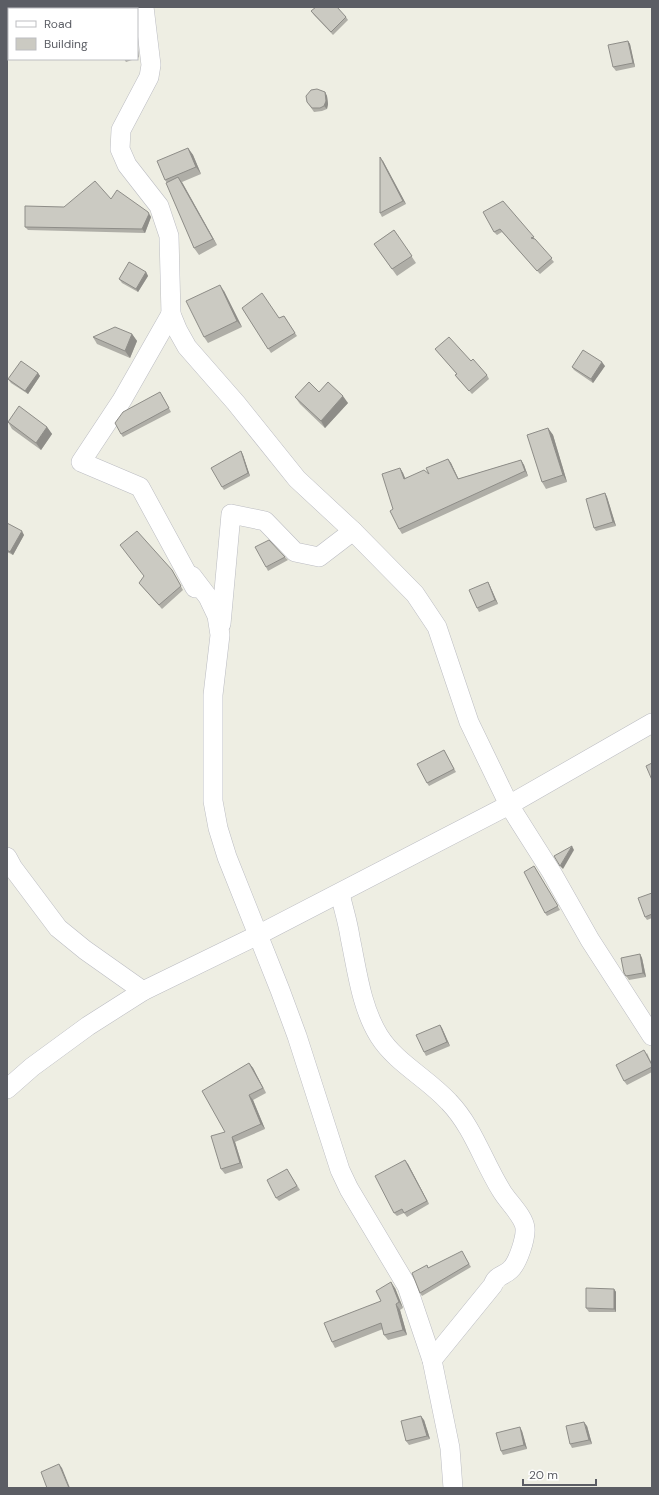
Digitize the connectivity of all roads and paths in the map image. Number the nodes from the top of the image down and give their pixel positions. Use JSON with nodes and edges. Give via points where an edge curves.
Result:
{"nodes":[{"id":1,"x":144,"y":7,"type":"edge"},
{"id":2,"x":171,"y":314,"type":"junction"},
{"id":3,"x":353,"y":531,"type":"junction"},
{"id":4,"x":192,"y":576,"type":"dead end"},
{"id":5,"x":220,"y":635,"type":"junction"},
{"id":6,"x":652,"y":723,"type":"edge"},
{"id":7,"x":509,"y":805,"type":"junction"},
{"id":8,"x":7,"y":857,"type":"edge"},
{"id":9,"x":340,"y":893,"type":"junction"},
{"id":10,"x":258,"y":935,"type":"junction"},
{"id":11,"x":143,"y":992,"type":"junction"},
{"id":12,"x":652,"y":1036,"type":"edge"},
{"id":13,"x":7,"y":1089,"type":"edge"},
{"id":14,"x":432,"y":1360,"type":"junction"},
{"id":15,"x":453,"y":1488,"type":"edge"}],
"edges":[{"from":1,"to":2,"type":"street","via":[[151,65],[121,130],[120,149],[127,165],[159,206],[169,236]]},
{"from":2,"to":3,"type":"street","via":[[187,347],[297,479]]},
{"from":2,"to":5,"type":"street","via":[[122,400],[81,462],[140,487]]},
{"from":3,"to":5,"type":"street","via":[[320,557],[295,552],[265,521],[231,514]]},
{"from":3,"to":7,"type":"street","via":[[415,594],[438,627],[469,722]]},
{"from":4,"to":5,"type":"street","via":[[208,597],[217,616]]},
{"from":5,"to":10,"type":"street","via":[[213,695],[213,801],[227,857]]},
{"from":6,"to":7,"type":"street"},
{"from":7,"to":9,"type":"street"},
{"from":7,"to":12,"type":"street","via":[[590,940]]},
{"from":8,"to":11,"type":"street","via":[[58,928]]},
{"from":9,"to":10,"type":"street"},
{"from":9,"to":14,"type":"street","via":[[366,1008],[378,1035],[396,1057],[448,1101],[460,1115],[472,1132],[501,1190],[525,1226],[525,1237],[514,1267],[499,1276]]},
{"from":10,"to":11,"type":"street"},
{"from":10,"to":14,"type":"street","via":[[297,1036],[340,1170],[407,1286]]},
{"from":11,"to":13,"type":"street","via":[[88,1026],[32,1067]]},
{"from":14,"to":15,"type":"street","via":[[450,1448]]}]}
